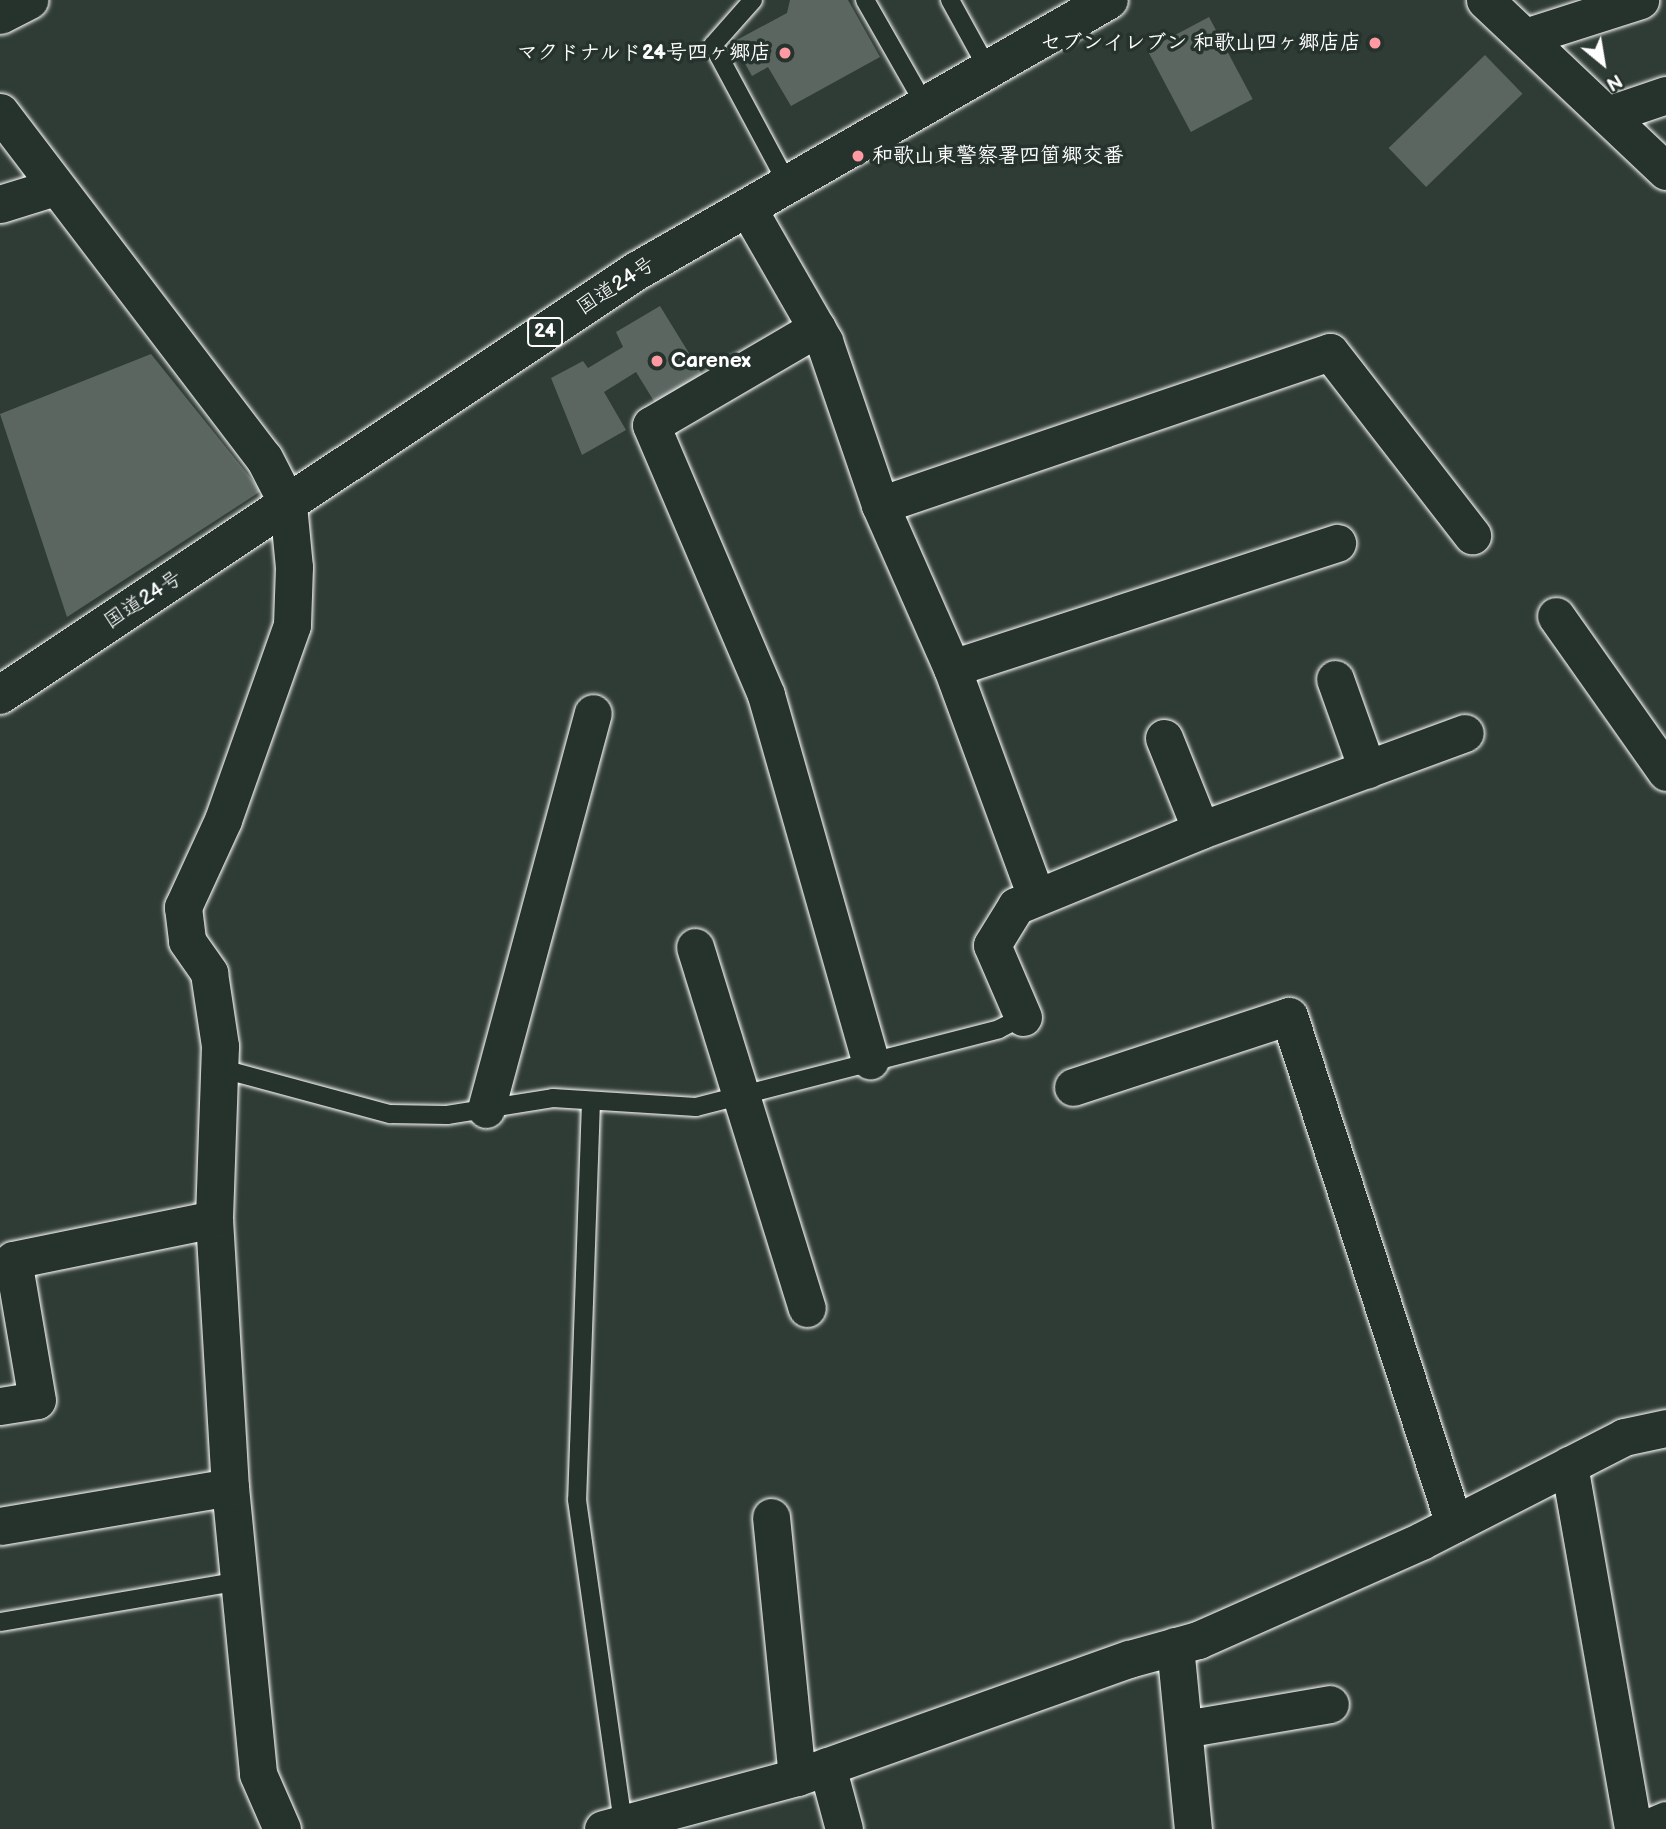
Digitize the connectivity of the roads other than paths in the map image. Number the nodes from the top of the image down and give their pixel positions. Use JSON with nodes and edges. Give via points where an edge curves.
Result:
{"nodes":[{"id":1,"x":29,"y":0,"type":"edge"},
{"id":2,"x":753,"y":0,"type":"edge"},
{"id":3,"x":865,"y":0,"type":"edge"},
{"id":4,"x":950,"y":0,"type":"edge"},
{"id":5,"x":1109,"y":0,"type":"edge"},
{"id":6,"x":1485,"y":0,"type":"edge"},
{"id":7,"x":1640,"y":0,"type":"edge"},
{"id":8,"x":0,"y":15,"type":"edge"},
{"id":9,"x":1525,"y":37,"type":"junction"},
{"id":10,"x":988,"y":69,"type":"junction"},
{"id":11,"x":1666,"y":95,"type":"edge"},
{"id":12,"x":925,"y":106,"type":"junction"},
{"id":13,"x":0,"y":112,"type":"edge"},
{"id":14,"x":1606,"y":115,"type":"junction"},
{"id":15,"x":1666,"y":171,"type":"edge"},
{"id":16,"x":787,"y":183,"type":"junction"},
{"id":17,"x":55,"y":187,"type":"junction"},
{"id":18,"x":0,"y":204,"type":"edge"},
{"id":19,"x":747,"y":207,"type":"junction"},
{"id":20,"x":817,"y":328,"type":"junction"},
{"id":21,"x":288,"y":505,"type":"junction"},
{"id":22,"x":880,"y":505,"type":"junction"},
{"id":23,"x":1472,"y":535,"type":"dead end"},
{"id":24,"x":1337,"y":543,"type":"dead end"},
{"id":25,"x":1556,"y":616,"type":"dead end"},
{"id":26,"x":952,"y":668,"type":"junction"},
{"id":27,"x":1335,"y":679,"type":"dead end"},
{"id":28,"x":0,"y":695,"type":"edge"},
{"id":29,"x":593,"y":713,"type":"dead end"},
{"id":30,"x":1465,"y":733,"type":"dead end"},
{"id":31,"x":1164,"y":738,"type":"dead end"},
{"id":32,"x":1367,"y":769,"type":"junction"},
{"id":33,"x":1666,"y":772,"type":"edge"},
{"id":34,"x":1200,"y":830,"type":"junction"},
{"id":35,"x":1036,"y":896,"type":"junction"},
{"id":36,"x":695,"y":947,"type":"dead end"},
{"id":37,"x":1023,"y":1017,"type":"joint"},
{"id":38,"x":870,"y":1060,"type":"junction"},
{"id":39,"x":219,"y":1068,"type":"junction"},
{"id":40,"x":1073,"y":1087,"type":"dead end"},
{"id":41,"x":740,"y":1095,"type":"junction"},
{"id":42,"x":591,"y":1102,"type":"junction"},
{"id":43,"x":486,"y":1109,"type":"junction"},
{"id":44,"x":214,"y":1219,"type":"junction"},
{"id":45,"x":807,"y":1308,"type":"dead end"},
{"id":46,"x":0,"y":1406,"type":"edge"},
{"id":47,"x":1666,"y":1428,"type":"edge"},
{"id":48,"x":1569,"y":1465,"type":"junction"},
{"id":49,"x":230,"y":1487,"type":"junction"},
{"id":50,"x":771,"y":1517,"type":"dead end"},
{"id":51,"x":1454,"y":1524,"type":"junction"},
{"id":52,"x":0,"y":1526,"type":"edge"},
{"id":53,"x":240,"y":1581,"type":"junction"},
{"id":54,"x":0,"y":1622,"type":"edge"},
{"id":55,"x":1175,"y":1646,"type":"junction"},
{"id":56,"x":1330,"y":1704,"type":"dead end"},
{"id":57,"x":1184,"y":1729,"type":"junction"},
{"id":58,"x":812,"y":1771,"type":"junction"},
{"id":59,"x":1666,"y":1820,"type":"edge"},
{"id":60,"x":617,"y":1827,"type":"edge"},
{"id":61,"x":282,"y":1829,"type":"edge"},
{"id":62,"x":844,"y":1829,"type":"edge"},
{"id":63,"x":1193,"y":1829,"type":"edge"},
{"id":64,"x":1633,"y":1829,"type":"edge"},
{"id":65,"x":1645,"y":1829,"type":"edge"}],
"edges":[{"from":1,"to":8,"type":"street"},
{"from":2,"to":16,"type":"lane","via":[[713,45]]},
{"from":3,"to":12,"type":"lane"},
{"from":4,"to":10,"type":"lane"},
{"from":5,"to":10,"type":"highway","name":"国道24号","number":"24"},
{"from":6,"to":9,"type":"street"},
{"from":7,"to":9,"type":"street"},
{"from":9,"to":14,"type":"street"},
{"from":10,"to":12,"type":"highway","name":"国道24号","number":"24"},
{"from":11,"to":14,"type":"street"},
{"from":12,"to":16,"type":"highway","name":"国道24号","number":"24"},
{"from":13,"to":17,"type":"street"},
{"from":14,"to":15,"type":"street"},
{"from":16,"to":19,"type":"highway","name":"国道24号","number":"24"},
{"from":17,"to":18,"type":"street"},
{"from":17,"to":21,"type":"street","via":[[264,458]]},
{"from":19,"to":20,"type":"street"},
{"from":19,"to":21,"type":"highway","name":"国道24号","number":"24","via":[[637,271]]},
{"from":20,"to":22,"type":"street"},
{"from":20,"to":38,"type":"street","via":[[651,425],[766,695]]},
{"from":21,"to":28,"type":"highway","name":"国道24号","number":"24"},
{"from":21,"to":39,"type":"street","via":[[294,566],[292,625],[223,820],[183,907],[187,941],[209,973]]},
{"from":22,"to":23,"type":"street","via":[[1330,352]]},
{"from":22,"to":26,"type":"street"},
{"from":24,"to":26,"type":"street"},
{"from":25,"to":33,"type":"street"},
{"from":26,"to":35,"type":"street"},
{"from":27,"to":32,"type":"street"},
{"from":29,"to":43,"type":"street"},
{"from":30,"to":32,"type":"street"},
{"from":31,"to":34,"type":"street"},
{"from":32,"to":34,"type":"street"},
{"from":34,"to":35,"type":"street"},
{"from":35,"to":37,"type":"street","via":[[1016,906],[992,945]]},
{"from":36,"to":41,"type":"street"},
{"from":37,"to":38,"type":"lane","via":[[999,1029]]},
{"from":38,"to":41,"type":"lane"},
{"from":39,"to":43,"type":"lane","via":[[390,1114],[447,1115]]},
{"from":39,"to":44,"type":"street"},
{"from":40,"to":51,"type":"street","via":[[1289,1016]]},
{"from":41,"to":42,"type":"lane","via":[[696,1107]]},
{"from":41,"to":45,"type":"street"},
{"from":42,"to":43,"type":"lane","via":[[553,1098]]},
{"from":42,"to":60,"type":"lane","via":[[577,1500]]},
{"from":44,"to":46,"type":"street","via":[[13,1260],[37,1400]]},
{"from":44,"to":49,"type":"street"},
{"from":47,"to":48,"type":"street","via":[[1624,1437]]},
{"from":48,"to":51,"type":"street"},
{"from":48,"to":64,"type":"street"},
{"from":49,"to":52,"type":"street"},
{"from":49,"to":53,"type":"street"},
{"from":50,"to":58,"type":"street"},
{"from":51,"to":55,"type":"street"},
{"from":53,"to":54,"type":"lane"},
{"from":53,"to":61,"type":"street","via":[[258,1774]]},
{"from":55,"to":57,"type":"street"},
{"from":55,"to":58,"type":"street"},
{"from":56,"to":57,"type":"street"},
{"from":57,"to":63,"type":"street"},
{"from":58,"to":60,"type":"street"},
{"from":58,"to":62,"type":"street"},
{"from":59,"to":65,"type":"street"}]}
